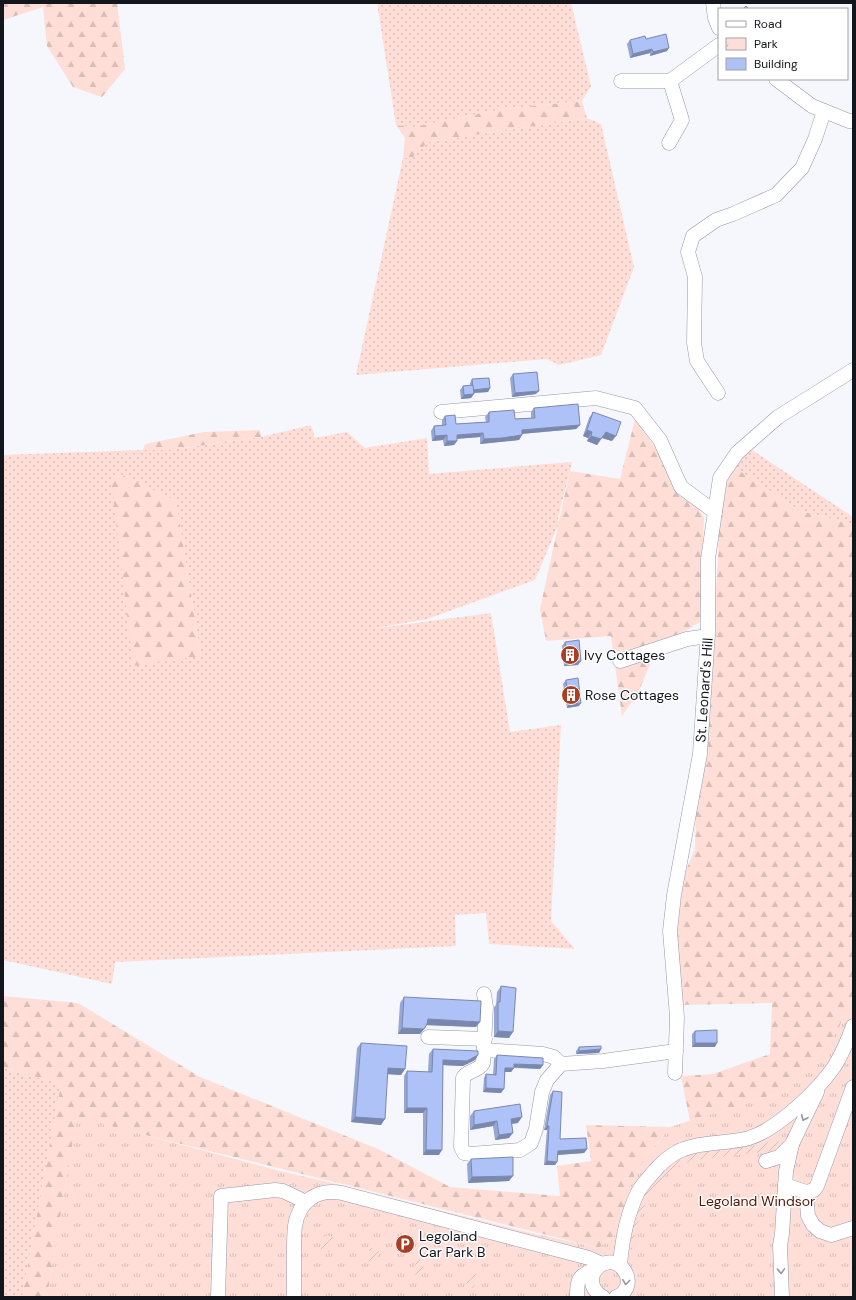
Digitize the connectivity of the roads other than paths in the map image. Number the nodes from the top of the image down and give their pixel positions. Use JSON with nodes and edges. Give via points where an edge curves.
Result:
{"nodes":[{"id":1,"x":713,"y":3,"type":"edge"},
{"id":2,"x":718,"y":26,"type":"edge"},
{"id":3,"x":718,"y":46,"type":"edge"},
{"id":4,"x":777,"y":80,"type":"edge"},
{"id":5,"x":621,"y":81,"type":"dead end"},
{"id":6,"x":670,"y":81,"type":"junction"},
{"id":7,"x":824,"y":111,"type":"junction"},
{"id":8,"x":853,"y":121,"type":"edge"},
{"id":9,"x":669,"y":143,"type":"dead end"},
{"id":10,"x":853,"y":370,"type":"edge"},
{"id":11,"x":718,"y":393,"type":"dead end"},
{"id":12,"x":441,"y":412,"type":"dead end"},
{"id":13,"x":715,"y":512,"type":"junction"},
{"id":14,"x":708,"y":636,"type":"junction"},
{"id":15,"x":620,"y":661,"type":"dead end"},
{"id":16,"x":484,"y":994,"type":"dead end"},
{"id":17,"x":853,"y":1026,"type":"edge"},
{"id":18,"x":428,"y":1037,"type":"dead end"},
{"id":19,"x":485,"y":1045,"type":"junction"},
{"id":20,"x":676,"y":1051,"type":"junction"},
{"id":21,"x":561,"y":1064,"type":"junction"},
{"id":22,"x":675,"y":1073,"type":"dead end"},
{"id":23,"x":821,"y":1083,"type":"junction"},
{"id":24,"x":853,"y":1087,"type":"edge"},
{"id":25,"x":792,"y":1144,"type":"junction"},
{"id":26,"x":766,"y":1161,"type":"dead end"},
{"id":27,"x":785,"y":1185,"type":"junction"},
{"id":28,"x":806,"y":1192,"type":"junction"},
{"id":29,"x":306,"y":1202,"type":"junction"},
{"id":30,"x":853,"y":1228,"type":"edge"},
{"id":31,"x":620,"y":1265,"type":"junction"},
{"id":32,"x":599,"y":1266,"type":"junction"},
{"id":33,"x":218,"y":1297,"type":"edge"},
{"id":34,"x":294,"y":1297,"type":"edge"},
{"id":35,"x":577,"y":1297,"type":"edge"},
{"id":36,"x":603,"y":1297,"type":"edge"},
{"id":37,"x":616,"y":1297,"type":"edge"},
{"id":38,"x":782,"y":1297,"type":"edge"}],
"edges":[{"from":1,"to":2,"type":"street","via":[[714,18]]},
{"from":3,"to":6,"type":"street"},
{"from":4,"to":7,"type":"street","via":[[812,106]]},
{"from":5,"to":6,"type":"street"},
{"from":6,"to":9,"type":"street","via":[[682,120]]},
{"from":7,"to":8,"type":"street"},
{"from":7,"to":11,"type":"street","via":[[815,140],[802,168],[776,195],[716,220],[693,236],[688,252],[695,277],[694,343],[697,361]]},
{"from":10,"to":13,"type":"street","name":"St. Leonard's Hill","via":[[778,417],[737,453],[720,478]]},
{"from":12,"to":13,"type":"street","via":[[596,398],[635,408],[660,440],[681,487]]},
{"from":13,"to":14,"type":"street","name":"St. Leonard's Hill","via":[[708,560]]},
{"from":14,"to":15,"type":"street","via":[[687,639]]},
{"from":14,"to":20,"type":"street","name":"St. Leonard's Hill","via":[[700,754],[674,895],[670,931],[677,1017]]},
{"from":16,"to":19,"type":"street"},
{"from":17,"to":23,"type":"street","via":[[834,1067]]},
{"from":18,"to":19,"type":"street"},
{"from":19,"to":21,"type":"street","via":[[544,1054],[554,1057]]},
{"from":19,"to":21,"type":"street","via":[[480,1068],[463,1078],[461,1147],[464,1153],[520,1150],[531,1143],[542,1092],[547,1080]]},
{"from":20,"to":21,"type":"street"},
{"from":20,"to":22,"type":"street","name":"St. Leonard's Hill"},
{"from":23,"to":25,"type":"street","one_way":true},
{"from":23,"to":31,"type":"street","via":[[790,1113],[763,1132],[744,1139],[683,1149],[664,1161],[638,1192],[622,1242]]},
{"from":24,"to":28,"type":"street","via":[[817,1186],[814,1190]]},
{"from":25,"to":26,"type":"street","via":[[779,1157]]},
{"from":25,"to":27,"type":"street"},
{"from":27,"to":28,"type":"street"},
{"from":27,"to":38,"type":"street","one_way":true,"via":[[780,1245]]},
{"from":28,"to":30,"type":"street","via":[[808,1216],[820,1231],[830,1235]]},
{"from":29,"to":32,"type":"street","via":[[323,1192],[342,1193],[589,1258]]},
{"from":29,"to":33,"type":"street","via":[[284,1191],[275,1190],[221,1196]]},
{"from":29,"to":34,"type":"street","via":[[299,1211],[295,1226]]},
{"from":31,"to":32,"type":"street","via":[[614,1263]]},
{"from":31,"to":37,"type":"street","one_way":true,"via":[[628,1280],[624,1292]]},
{"from":32,"to":35,"type":"street","via":[[580,1277],[577,1283]]},
{"from":32,"to":36,"type":"street","via":[[592,1280],[596,1292]]}]}
